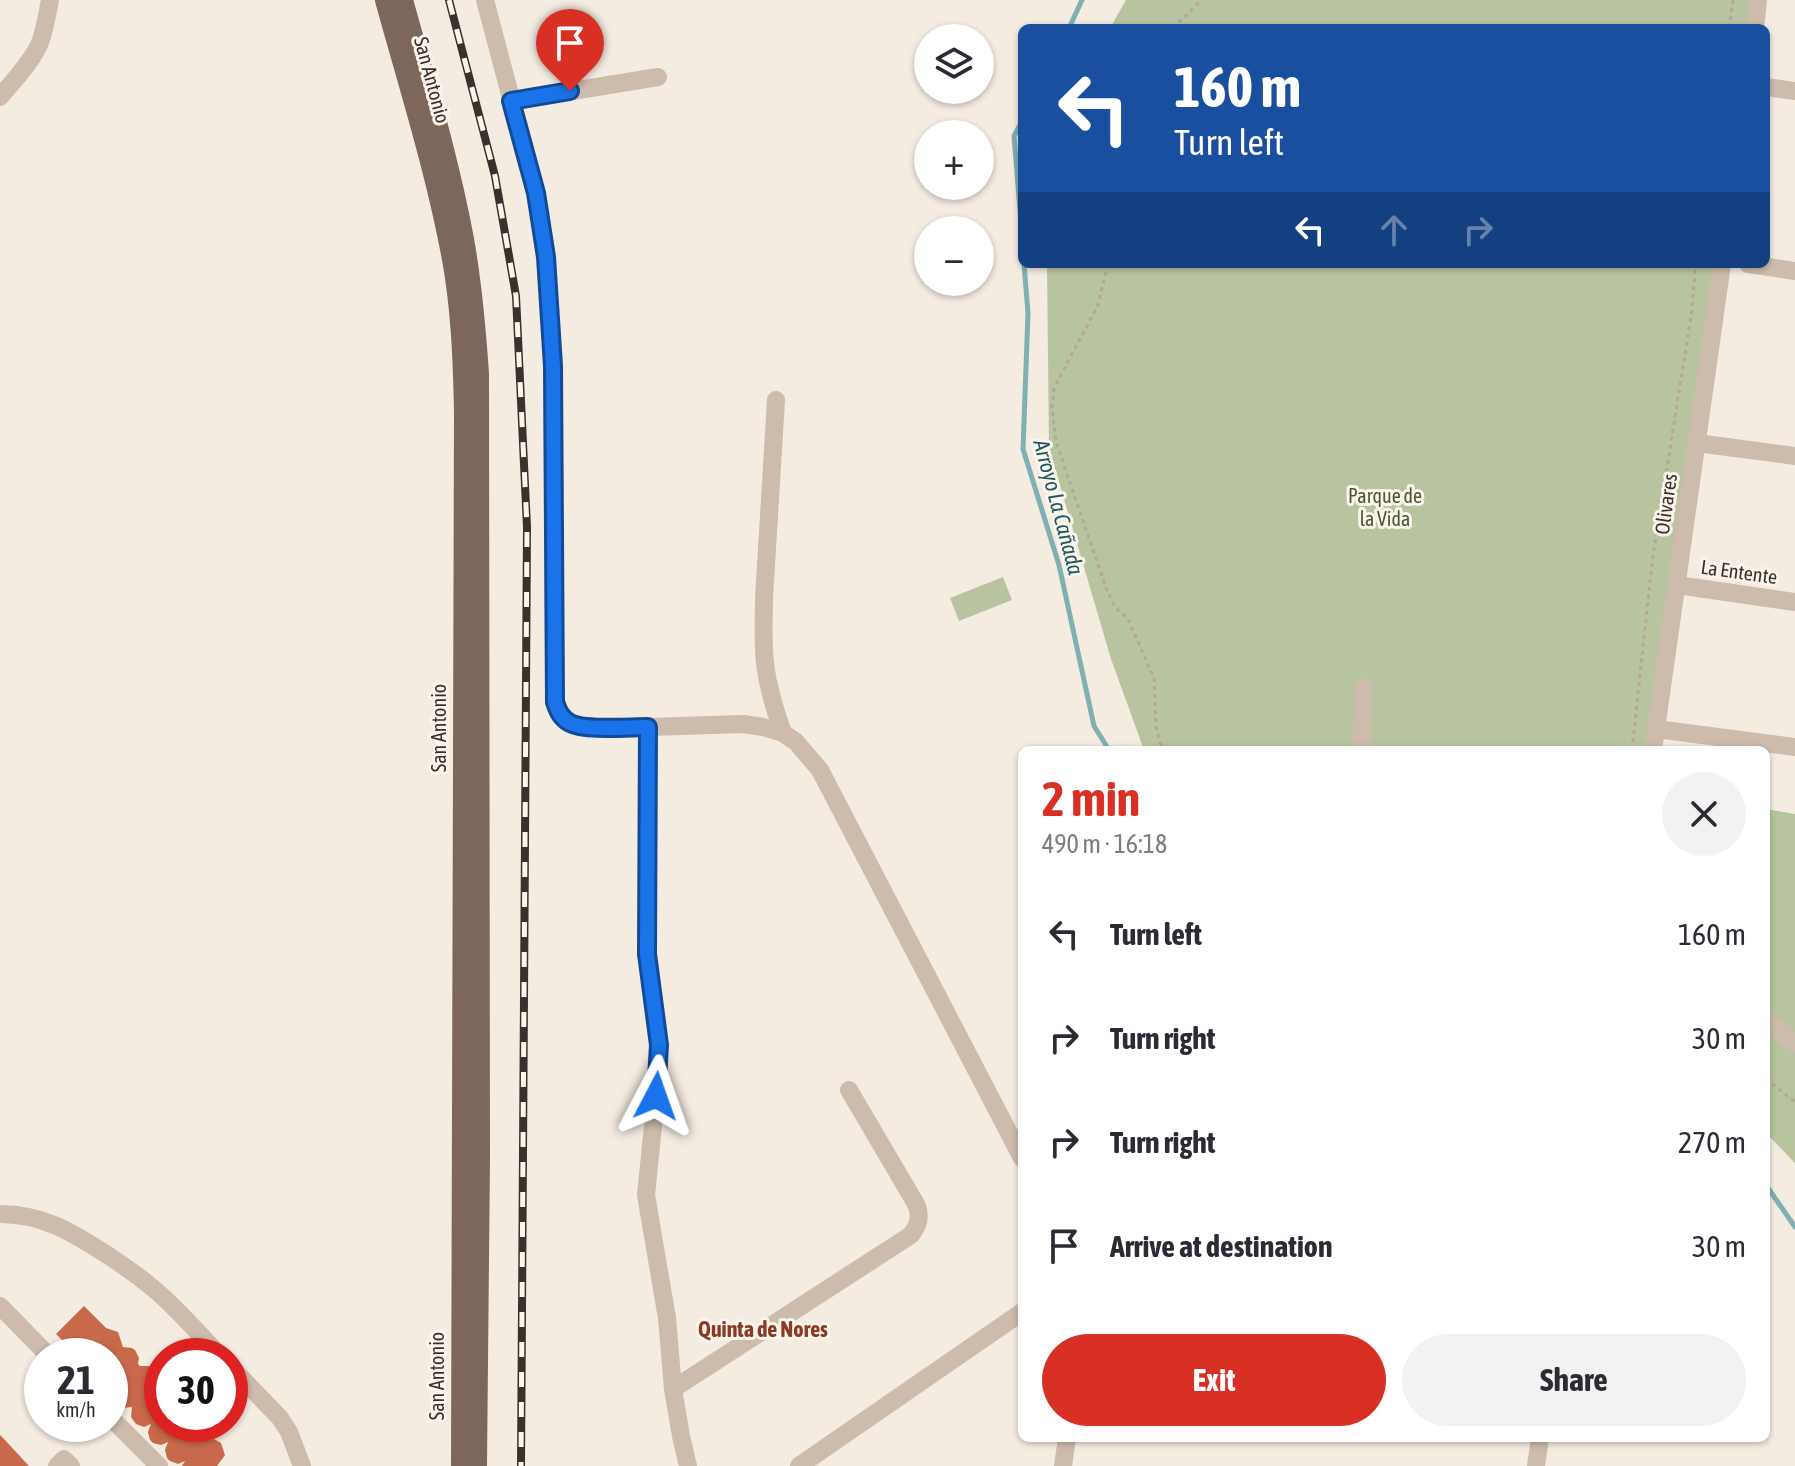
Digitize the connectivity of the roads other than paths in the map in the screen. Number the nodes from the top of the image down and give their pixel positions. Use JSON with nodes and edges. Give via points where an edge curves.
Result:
{"nodes":[{"id":1,"x":50,"y":0,"type":"edge"},
{"id":2,"x":385,"y":0,"type":"edge"},
{"id":3,"x":403,"y":0,"type":"edge"},
{"id":4,"x":485,"y":0,"type":"edge"},
{"id":5,"x":1758,"y":0,"type":"edge"},
{"id":6,"x":1755,"y":24,"type":"edge"},
{"id":7,"x":658,"y":77,"type":"dead end"},
{"id":8,"x":1770,"y":88,"type":"edge"},
{"id":9,"x":1795,"y":91,"type":"edge"},
{"id":10,"x":0,"y":97,"type":"edge"},
{"id":11,"x":511,"y":101,"type":"junction"},
{"id":12,"x":1770,"y":267,"type":"edge"},
{"id":13,"x":1721,"y":268,"type":"edge"},
{"id":14,"x":1795,"y":271,"type":"edge"},
{"id":15,"x":776,"y":400,"type":"dead end"},
{"id":16,"x":1697,"y":443,"type":"junction"},
{"id":17,"x":1795,"y":456,"type":"edge"},
{"id":18,"x":1677,"y":585,"type":"junction"},
{"id":19,"x":1795,"y":602,"type":"edge"},
{"id":20,"x":1364,"y":687,"type":"dead end"},
{"id":21,"x":648,"y":727,"type":"junction"},
{"id":22,"x":1656,"y":729,"type":"junction"},
{"id":23,"x":783,"y":733,"type":"junction"},
{"id":24,"x":1361,"y":746,"type":"edge"},
{"id":25,"x":1654,"y":746,"type":"edge"},
{"id":26,"x":1795,"y":747,"type":"edge"},
{"id":27,"x":1770,"y":1022,"type":"edge"},
{"id":28,"x":1795,"y":1044,"type":"edge"},
{"id":29,"x":849,"y":1090,"type":"dead end"},
{"id":30,"x":1018,"y":1150,"type":"edge"},
{"id":31,"x":0,"y":1214,"type":"edge"},
{"id":32,"x":0,"y":1306,"type":"edge"},
{"id":33,"x":1018,"y":1315,"type":"edge"},
{"id":34,"x":31,"y":1338,"type":"edge"},
{"id":35,"x":203,"y":1338,"type":"edge"},
{"id":36,"x":248,"y":1385,"type":"edge"},
{"id":37,"x":673,"y":1389,"type":"junction"},
{"id":38,"x":128,"y":1435,"type":"edge"},
{"id":39,"x":1066,"y":1442,"type":"edge"},
{"id":40,"x":1539,"y":1442,"type":"edge"},
{"id":41,"x":57,"y":1466,"type":"edge"},
{"id":42,"x":71,"y":1466,"type":"edge"},
{"id":43,"x":159,"y":1466,"type":"edge"},
{"id":44,"x":302,"y":1466,"type":"edge"},
{"id":45,"x":461,"y":1466,"type":"edge"},
{"id":46,"x":477,"y":1466,"type":"edge"},
{"id":47,"x":688,"y":1466,"type":"edge"},
{"id":48,"x":799,"y":1466,"type":"edge"},
{"id":49,"x":1063,"y":1466,"type":"edge"},
{"id":50,"x":1536,"y":1466,"type":"edge"}],
"edges":[{"from":1,"to":10,"type":"street","via":[[39,45]]},
{"from":2,"to":45,"type":"main road","name":"San Antonio","via":[[452,257],[463,357]]},
{"from":3,"to":46,"type":"main road","name":"San Antonio","via":[[464,240],[479,374]]},
{"from":4,"to":11,"type":"street"},
{"from":5,"to":6,"type":"street"},
{"from":7,"to":11,"type":"street"},
{"from":8,"to":9,"type":"street"},
{"from":11,"to":21,"type":"street","via":[[536,193],[546,257],[553,366],[555,702],[572,724]]},
{"from":12,"to":14,"type":"street"},
{"from":13,"to":16,"type":"street","name":"Olivares"},
{"from":15,"to":23,"type":"street","via":[[764,630],[765,668]]},
{"from":16,"to":17,"type":"street"},
{"from":16,"to":18,"type":"street","name":"Olivares"},
{"from":18,"to":19,"type":"street","name":"La Entente"},
{"from":18,"to":22,"type":"street","name":"Olivares"},
{"from":20,"to":24,"type":"street"},
{"from":21,"to":23,"type":"street","via":[[744,724]]},
{"from":21,"to":37,"type":"street","via":[[647,954],[659,1067],[646,1195]]},
{"from":22,"to":25,"type":"street","name":"Olivares"},
{"from":22,"to":26,"type":"street"},
{"from":23,"to":30,"type":"street","via":[[820,770]]},
{"from":27,"to":28,"type":"street"},
{"from":29,"to":37,"type":"street","via":[[916,1204],[916,1228]]},
{"from":31,"to":35,"type":"street","via":[[43,1220],[73,1232],[157,1291]]},
{"from":32,"to":34,"type":"street"},
{"from":33,"to":48,"type":"street"},
{"from":36,"to":44,"type":"street","via":[[280,1418]]},
{"from":37,"to":47,"type":"street"},
{"from":38,"to":43,"type":"street"},
{"from":39,"to":49,"type":"street"},
{"from":40,"to":50,"type":"street"},
{"from":41,"to":42,"type":"street","via":[[64,1459]]}]}
